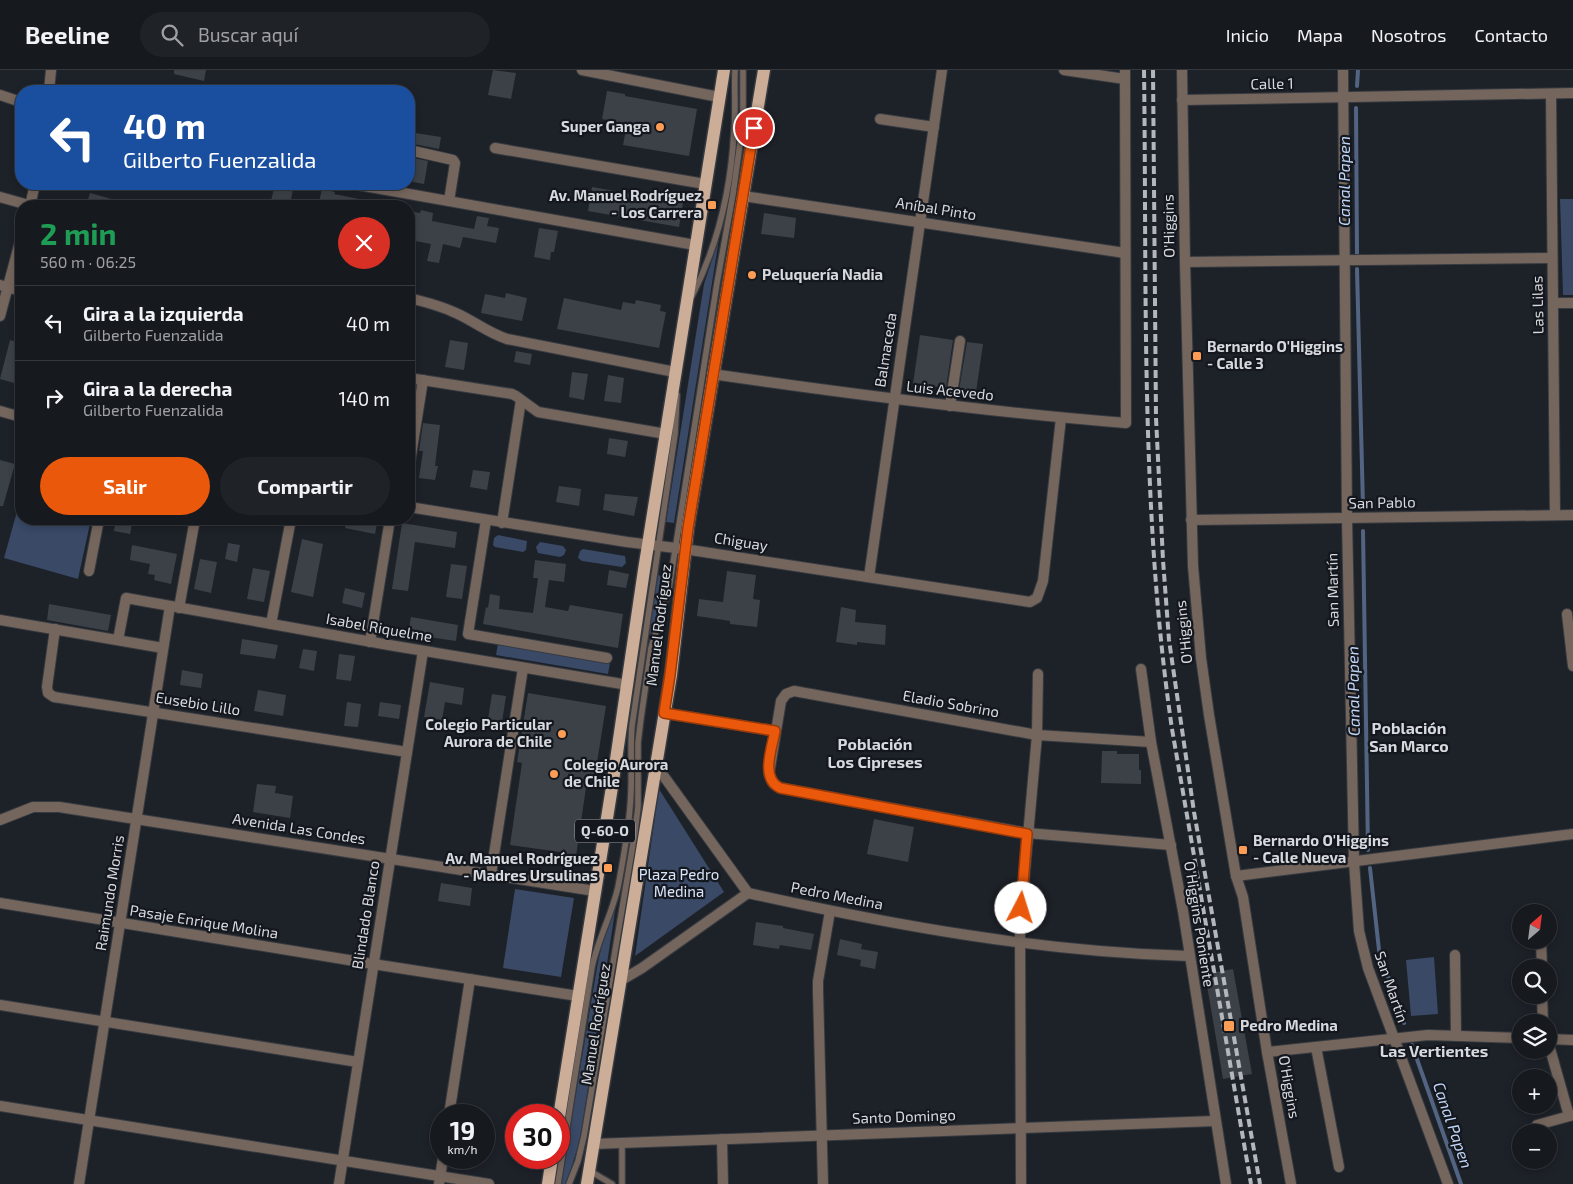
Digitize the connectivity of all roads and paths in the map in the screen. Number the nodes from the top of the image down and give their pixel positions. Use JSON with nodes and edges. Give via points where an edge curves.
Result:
{"nodes":[{"id":1,"x":51,"y":70,"type":"edge"},
{"id":2,"x":582,"y":70,"type":"edge"},
{"id":3,"x":724,"y":70,"type":"edge"},
{"id":4,"x":735,"y":70,"type":"edge"},
{"id":5,"x":743,"y":70,"type":"edge"},
{"id":6,"x":764,"y":70,"type":"edge"},
{"id":7,"x":942,"y":70,"type":"edge"},
{"id":8,"x":1064,"y":70,"type":"edge"},
{"id":9,"x":1182,"y":70,"type":"edge"},
{"id":10,"x":1343,"y":70,"type":"edge"},
{"id":11,"x":1125,"y":74,"type":"edge"},
{"id":12,"x":50,"y":85,"type":"edge"},
{"id":13,"x":1573,"y":93,"type":"edge"},
{"id":14,"x":1551,"y":94,"type":"junction"},
{"id":15,"x":0,"y":95,"type":"edge"},
{"id":16,"x":719,"y":97,"type":"junction"},
{"id":17,"x":1344,"y":97,"type":"junction"},
{"id":18,"x":15,"y":100,"type":"edge"},
{"id":19,"x":1182,"y":100,"type":"junction"},
{"id":20,"x":880,"y":119,"type":"dead end"},
{"id":21,"x":934,"y":127,"type":"junction"},
{"id":22,"x":495,"y":148,"type":"dead end"},
{"id":23,"x":415,"y":151,"type":"edge"},
{"id":24,"x":705,"y":184,"type":"junction"},
{"id":25,"x":387,"y":190,"type":"edge"},
{"id":26,"x":743,"y":196,"type":"junction"},
{"id":27,"x":0,"y":197,"type":"edge"},
{"id":28,"x":15,"y":201,"type":"edge"},
{"id":29,"x":449,"y":201,"type":"junction"},
{"id":30,"x":921,"y":222,"type":"junction"},
{"id":31,"x":695,"y":245,"type":"junction"},
{"id":32,"x":1125,"y":253,"type":"junction"},
{"id":33,"x":15,"y":255,"type":"edge"},
{"id":34,"x":1552,"y":258,"type":"junction"},
{"id":35,"x":1345,"y":260,"type":"junction"},
{"id":36,"x":1185,"y":262,"type":"junction"},
{"id":37,"x":4,"y":286,"type":"edge"},
{"id":38,"x":415,"y":299,"type":"edge"},
{"id":39,"x":1553,"y":303,"type":"junction"},
{"id":40,"x":1573,"y":303,"type":"edge"},
{"id":41,"x":685,"y":310,"type":"junction"},
{"id":42,"x":0,"y":316,"type":"edge"},
{"id":43,"x":960,"y":341,"type":"dead end"},
{"id":44,"x":675,"y":372,"type":"junction"},
{"id":45,"x":712,"y":374,"type":"junction"},
{"id":46,"x":415,"y":379,"type":"edge"},
{"id":47,"x":423,"y":380,"type":"junction"},
{"id":48,"x":521,"y":400,"type":"junction"},
{"id":49,"x":893,"y":400,"type":"junction"},
{"id":50,"x":950,"y":406,"type":"junction"},
{"id":51,"x":0,"y":411,"type":"edge"},
{"id":52,"x":15,"y":415,"type":"edge"},
{"id":53,"x":1061,"y":418,"type":"junction"},
{"id":54,"x":415,"y":430,"type":"edge"},
{"id":55,"x":666,"y":434,"type":"junction"},
{"id":56,"x":415,"y":508,"type":"edge"},
{"id":57,"x":1573,"y":515,"type":"edge"},
{"id":58,"x":1555,"y":516,"type":"junction"},
{"id":59,"x":1347,"y":518,"type":"junction"},
{"id":60,"x":486,"y":520,"type":"junction"},
{"id":61,"x":1191,"y":520,"type":"junction"},
{"id":62,"x":502,"y":523,"type":"junction"},
{"id":63,"x":98,"y":525,"type":"edge"},
{"id":64,"x":194,"y":525,"type":"edge"},
{"id":65,"x":290,"y":525,"type":"edge"},
{"id":66,"x":389,"y":525,"type":"edge"},
{"id":67,"x":653,"y":545,"type":"junction"},
{"id":68,"x":679,"y":548,"type":"junction"},
{"id":69,"x":89,"y":571,"type":"dead end"},
{"id":70,"x":869,"y":576,"type":"junction"},
{"id":71,"x":174,"y":607,"type":"junction"},
{"id":72,"x":1566,"y":614,"type":"dead end"},
{"id":73,"x":0,"y":620,"type":"edge"},
{"id":74,"x":271,"y":624,"type":"junction"},
{"id":75,"x":55,"y":629,"type":"junction"},
{"id":76,"x":118,"y":640,"type":"junction"},
{"id":77,"x":370,"y":642,"type":"junction"},
{"id":78,"x":163,"y":648,"type":"junction"},
{"id":79,"x":423,"y":651,"type":"junction"},
{"id":80,"x":607,"y":658,"type":"dead end"},
{"id":81,"x":1573,"y":666,"type":"edge"},
{"id":82,"x":523,"y":668,"type":"junction"},
{"id":83,"x":1141,"y":669,"type":"dead end"},
{"id":84,"x":1038,"y":674,"type":"dead end"},
{"id":85,"x":628,"y":685,"type":"junction"},
{"id":86,"x":154,"y":712,"type":"junction"},
{"id":87,"x":664,"y":713,"type":"junction"},
{"id":88,"x":775,"y":731,"type":"junction"},
{"id":89,"x":1037,"y":735,"type":"junction"},
{"id":90,"x":1151,"y":742,"type":"junction"},
{"id":91,"x":407,"y":752,"type":"junction"},
{"id":92,"x":655,"y":764,"type":"junction"},
{"id":93,"x":137,"y":819,"type":"junction"},
{"id":94,"x":0,"y":820,"type":"edge"},
{"id":95,"x":1027,"y":834,"type":"junction"},
{"id":96,"x":1573,"y":834,"type":"edge"},
{"id":97,"x":1171,"y":845,"type":"junction"},
{"id":98,"x":390,"y":858,"type":"junction"},
{"id":99,"x":1354,"y":862,"type":"junction"},
{"id":100,"x":491,"y":874,"type":"junction"},
{"id":101,"x":1236,"y":876,"type":"junction"},
{"id":102,"x":596,"y":891,"type":"junction"},
{"id":103,"x":748,"y":893,"type":"junction"},
{"id":104,"x":0,"y":903,"type":"edge"},
{"id":105,"x":830,"y":911,"type":"junction"},
{"id":106,"x":120,"y":923,"type":"junction"},
{"id":107,"x":1020,"y":943,"type":"junction"},
{"id":108,"x":1455,"y":955,"type":"dead end"},
{"id":109,"x":1189,"y":956,"type":"junction"},
{"id":110,"x":373,"y":964,"type":"junction"},
{"id":111,"x":470,"y":979,"type":"junction"},
{"id":112,"x":620,"y":981,"type":"junction"},
{"id":113,"x":578,"y":996,"type":"junction"},
{"id":114,"x":0,"y":1005,"type":"edge"},
{"id":115,"x":105,"y":1022,"type":"junction"},
{"id":116,"x":1456,"y":1036,"type":"junction"},
{"id":117,"x":1512,"y":1038,"type":"edge"},
{"id":118,"x":1393,"y":1039,"type":"junction"},
{"id":119,"x":1557,"y":1039,"type":"edge"},
{"id":120,"x":1573,"y":1040,"type":"edge"},
{"id":121,"x":1316,"y":1047,"type":"junction"},
{"id":122,"x":1267,"y":1052,"type":"junction"},
{"id":123,"x":1553,"y":1059,"type":"edge"},
{"id":124,"x":358,"y":1062,"type":"junction"},
{"id":125,"x":451,"y":1104,"type":"edge"},
{"id":126,"x":561,"y":1104,"type":"edge"},
{"id":127,"x":0,"y":1106,"type":"edge"},
{"id":128,"x":1571,"y":1115,"type":"edge"},
{"id":129,"x":89,"y":1120,"type":"junction"},
{"id":130,"x":1215,"y":1122,"type":"junction"},
{"id":131,"x":1540,"y":1124,"type":"edge"},
{"id":132,"x":1021,"y":1128,"type":"junction"},
{"id":133,"x":821,"y":1135,"type":"junction"},
{"id":134,"x":722,"y":1139,"type":"junction"},
{"id":135,"x":622,"y":1142,"type":"junction"},
{"id":136,"x":593,"y":1144,"type":"junction"},
{"id":137,"x":342,"y":1160,"type":"junction"},
{"id":138,"x":1339,"y":1167,"type":"dead end"},
{"id":139,"x":550,"y":1169,"type":"edge"},
{"id":140,"x":589,"y":1170,"type":"junction"},
{"id":141,"x":439,"y":1180,"type":"edge"},
{"id":142,"x":79,"y":1184,"type":"edge"},
{"id":143,"x":339,"y":1184,"type":"edge"},
{"id":144,"x":489,"y":1184,"type":"edge"},
{"id":145,"x":548,"y":1184,"type":"edge"},
{"id":146,"x":558,"y":1184,"type":"edge"},
{"id":147,"x":569,"y":1184,"type":"edge"},
{"id":148,"x":587,"y":1184,"type":"edge"},
{"id":149,"x":612,"y":1184,"type":"edge"},
{"id":150,"x":622,"y":1184,"type":"edge"},
{"id":151,"x":724,"y":1184,"type":"edge"},
{"id":152,"x":823,"y":1184,"type":"edge"},
{"id":153,"x":1021,"y":1184,"type":"edge"},
{"id":154,"x":1226,"y":1184,"type":"edge"},
{"id":155,"x":1291,"y":1184,"type":"edge"},
{"id":156,"x":1448,"y":1184,"type":"edge"}],
"edges":[{"from":1,"to":12,"type":"street"},
{"from":2,"to":16,"type":"street"},
{"from":3,"to":16,"type":"main road","name":"Manuel Rodríguez","number":"Q-60-O"},
{"from":4,"to":41,"type":"lane","via":[[734,143],[721,222],[700,280]]},
{"from":5,"to":68,"type":"lane","via":[[740,146],[716,283]]},
{"from":6,"to":26,"type":"main road","name":"Manuel Rodríguez","number":"Q-60-O"},
{"from":7,"to":21,"type":"street","name":"Balmaceda"},
{"from":8,"to":11,"type":"street"},
{"from":9,"to":19,"type":"street","name":"O'Higgins"},
{"from":10,"to":17,"type":"street","name":"San Martín"},
{"from":11,"to":32,"type":"street"},
{"from":13,"to":14,"type":"street","name":"Calle 1"},
{"from":14,"to":17,"type":"street","name":"Calle 1"},
{"from":14,"to":34,"type":"street","name":"Las Lilas"},
{"from":15,"to":18,"type":"street"},
{"from":16,"to":24,"type":"main road","name":"Manuel Rodríguez","number":"Q-60-O"},
{"from":17,"to":19,"type":"street","name":"Calle 1"},
{"from":17,"to":35,"type":"street","name":"San Martín"},
{"from":19,"to":36,"type":"street","name":"O'Higgins"},
{"from":20,"to":21,"type":"street"},
{"from":21,"to":30,"type":"street","name":"Balmaceda"},
{"from":22,"to":24,"type":"street"},
{"from":23,"to":29,"type":"street","via":[[454,160]]},
{"from":24,"to":31,"type":"main road","name":"Manuel Rodríguez","number":"Q-60-O"},
{"from":25,"to":29,"type":"street"},
{"from":26,"to":30,"type":"street","name":"Aníbal Pinto"},
{"from":26,"to":45,"type":"main road","name":"Manuel Rodríguez","number":"Q-60-O"},
{"from":27,"to":28,"type":"street"},
{"from":29,"to":31,"type":"street"},
{"from":30,"to":32,"type":"street","name":"Aníbal Pinto"},
{"from":30,"to":49,"type":"street","name":"Balmaceda"},
{"from":31,"to":41,"type":"main road","name":"Manuel Rodríguez","number":"Q-60-O"},
{"from":32,"to":53,"type":"street","name":"Luis Acevedo","via":[[1126,424]]},
{"from":33,"to":37,"type":"street"},
{"from":34,"to":35,"type":"street"},
{"from":34,"to":39,"type":"street","name":"Las Lilas"},
{"from":35,"to":36,"type":"street"},
{"from":35,"to":59,"type":"street","name":"San Martín"},
{"from":36,"to":61,"type":"street","name":"O'Higgins"},
{"from":37,"to":42,"type":"street"},
{"from":38,"to":44,"type":"street","via":[[439,305],[507,339]]},
{"from":39,"to":40,"type":"street"},
{"from":39,"to":58,"type":"street","name":"Las Lilas"},
{"from":41,"to":44,"type":"main road","name":"Manuel Rodríguez","number":"Q-60-O"},
{"from":43,"to":50,"type":"street"},
{"from":44,"to":55,"type":"main road","name":"Manuel Rodríguez","number":"Q-60-O"},
{"from":44,"to":67,"type":"lane","via":[[677,418]]},
{"from":45,"to":49,"type":"street","name":"Luis Acevedo"},
{"from":45,"to":68,"type":"main road","name":"Manuel Rodríguez","number":"Q-60-O"},
{"from":46,"to":47,"type":"street"},
{"from":47,"to":48,"type":"street","via":[[512,394]]},
{"from":47,"to":54,"type":"street"},
{"from":48,"to":55,"type":"street","via":[[538,412]]},
{"from":48,"to":62,"type":"street"},
{"from":49,"to":50,"type":"street","name":"Luis Acevedo"},
{"from":49,"to":70,"type":"street","name":"Balmaceda"},
{"from":50,"to":53,"type":"street","name":"Luis Acevedo"},
{"from":51,"to":52,"type":"street"},
{"from":53,"to":70,"type":"street","name":"Chiguay","via":[[1043,581],[1038,598],[1026,602]]},
{"from":55,"to":67,"type":"main road","name":"Manuel Rodríguez","number":"Q-60-O"},
{"from":56,"to":60,"type":"street","name":"Chiguay"},
{"from":57,"to":58,"type":"street","name":"San Pablo"},
{"from":58,"to":59,"type":"street","name":"San Pablo"},
{"from":59,"to":61,"type":"street","name":"San Pablo"},
{"from":59,"to":99,"type":"street","name":"San Martín"},
{"from":60,"to":62,"type":"street","name":"Chiguay"},
{"from":60,"to":80,"type":"street","via":[[468,634]]},
{"from":61,"to":101,"type":"street","name":"O'Higgins","via":[[1208,715]]},
{"from":62,"to":67,"type":"street","name":"Chiguay"},
{"from":63,"to":69,"type":"street"},
{"from":64,"to":71,"type":"street","name":"Raimundo Morris"},
{"from":65,"to":74,"type":"street"},
{"from":66,"to":77,"type":"street"},
{"from":67,"to":68,"type":"street","name":"Chiguay"},
{"from":67,"to":85,"type":"main road","name":"Manuel Rodríguez","number":"Q-60-O"},
{"from":67,"to":146,"type":"lane","via":[[631,733],[629,818],[615,898],[592,967]]},
{"from":68,"to":70,"type":"street","name":"Chiguay"},
{"from":68,"to":87,"type":"main road","name":"Manuel Rodríguez","number":"Q-60-O","via":[[672,665]]},
{"from":68,"to":147,"type":"lane","via":[[651,648],[638,743],[635,832],[584,1136]]},
{"from":71,"to":74,"type":"street","name":"Isabel Riquelme"},
{"from":71,"to":76,"type":"street","name":"Isabel Riquelme","via":[[126,598]]},
{"from":71,"to":78,"type":"street","name":"Raimundo Morris"},
{"from":72,"to":81,"type":"street"},
{"from":73,"to":75,"type":"street"},
{"from":74,"to":77,"type":"street","name":"Isabel Riquelme"},
{"from":75,"to":76,"type":"street"},
{"from":75,"to":86,"type":"street","name":"Eusebio Lillo","via":[[47,687],[51,696]]},
{"from":76,"to":78,"type":"street"},
{"from":77,"to":79,"type":"street","name":"Isabel Riquelme"},
{"from":78,"to":86,"type":"street","name":"Raimundo Morris"},
{"from":79,"to":82,"type":"street","name":"Isabel Riquelme"},
{"from":79,"to":91,"type":"street","name":"Blindado Blanco"},
{"from":82,"to":85,"type":"street","name":"Isabel Riquelme"},
{"from":82,"to":100,"type":"street"},
{"from":83,"to":90,"type":"street","name":"O'Higgins Poniente"},
{"from":84,"to":89,"type":"street"},
{"from":85,"to":102,"type":"main road","name":"Manuel Rodríguez","number":"Q-60-O"},
{"from":86,"to":91,"type":"street","name":"Eusebio Lillo"},
{"from":86,"to":93,"type":"street","name":"Raimundo Morris"},
{"from":87,"to":88,"type":"street"},
{"from":87,"to":92,"type":"main road","name":"Manuel Rodríguez","number":"Q-60-O"},
{"from":88,"to":89,"type":"street","name":"Eladio Sobrino","via":[[783,697],[798,691]]},
{"from":88,"to":95,"type":"street","via":[[769,774],[780,788]]},
{"from":89,"to":90,"type":"street","name":"Eladio Sobrino"},
{"from":89,"to":95,"type":"street"},
{"from":90,"to":97,"type":"street","name":"O'Higgins Poniente"},
{"from":91,"to":98,"type":"street","name":"Blindado Blanco"},
{"from":92,"to":103,"type":"street"},
{"from":92,"to":112,"type":"main road","name":"Manuel Rodríguez","number":"Q-60-O"},
{"from":93,"to":94,"type":"street","name":"Avenida Las Condes","via":[[42,806]]},
{"from":93,"to":98,"type":"street","name":"Avenida Las Condes"},
{"from":93,"to":106,"type":"street","name":"Raimundo Morris"},
{"from":95,"to":97,"type":"street"},
{"from":95,"to":107,"type":"street"},
{"from":96,"to":99,"type":"street"},
{"from":97,"to":109,"type":"street","name":"O'Higgins Poniente"},
{"from":98,"to":100,"type":"street","name":"Avenida Las Condes"},
{"from":98,"to":110,"type":"street","name":"Blindado Blanco"},
{"from":99,"to":101,"type":"street"},
{"from":99,"to":118,"type":"street","name":"San Martín","via":[[1361,946]]},
{"from":100,"to":102,"type":"street","name":"Avenida Las Condes"},
{"from":101,"to":122,"type":"street","name":"O'Higgins"},
{"from":102,"to":113,"type":"main road","name":"Manuel Rodríguez","number":"Q-60-O"},
{"from":103,"to":105,"type":"street","name":"Pedro Medina"},
{"from":103,"to":112,"type":"street"},
{"from":104,"to":106,"type":"street","name":"Pasaje Enrique Molina"},
{"from":105,"to":107,"type":"street","name":"Pedro Medina"},
{"from":105,"to":133,"type":"street","via":[[818,981]]},
{"from":106,"to":110,"type":"street","name":"Pasaje Enrique Molina"},
{"from":106,"to":115,"type":"street","name":"Raimundo Morris"},
{"from":107,"to":109,"type":"street","name":"Pedro Medina"},
{"from":107,"to":132,"type":"street"},
{"from":108,"to":116,"type":"street"},
{"from":109,"to":130,"type":"street","name":"O'Higgins Poniente"},
{"from":110,"to":111,"type":"street","name":"Pasaje Enrique Molina"},
{"from":110,"to":124,"type":"street","name":"Blindado Blanco"},
{"from":111,"to":113,"type":"street","name":"Pasaje Enrique Molina"},
{"from":111,"to":125,"type":"street"},
{"from":112,"to":136,"type":"main road","name":"Manuel Rodríguez","number":"Q-60-O"},
{"from":113,"to":126,"type":"main road","name":"Manuel Rodríguez","number":"Q-60-O"},
{"from":114,"to":115,"type":"street"},
{"from":115,"to":124,"type":"street"},
{"from":115,"to":129,"type":"street","name":"Raimundo Morris"},
{"from":116,"to":117,"type":"street"},
{"from":116,"to":118,"type":"street"},
{"from":118,"to":121,"type":"street"},
{"from":118,"to":156,"type":"street","name":"San Martín"},
{"from":119,"to":120,"type":"street"},
{"from":121,"to":122,"type":"street"},
{"from":121,"to":138,"type":"street"},
{"from":122,"to":155,"type":"street","name":"O'Higgins"},
{"from":123,"to":128,"type":"street"},
{"from":124,"to":137,"type":"street","name":"Blindado Blanco"},
{"from":127,"to":129,"type":"street"},
{"from":128,"to":131,"type":"street"},
{"from":129,"to":137,"type":"street"},
{"from":129,"to":142,"type":"street","name":"Raimundo Morris"},
{"from":130,"to":132,"type":"street","name":"Santo Domingo"},
{"from":130,"to":154,"type":"street","name":"O'Higgins Poniente"},
{"from":132,"to":133,"type":"street","name":"Santo Domingo"},
{"from":132,"to":153,"type":"street"},
{"from":133,"to":134,"type":"street","name":"Santo Domingo"},
{"from":133,"to":152,"type":"street"},
{"from":134,"to":135,"type":"street","name":"Santo Domingo"},
{"from":134,"to":151,"type":"street"},
{"from":135,"to":136,"type":"street","name":"Santo Domingo"},
{"from":135,"to":150,"type":"lane"},
{"from":136,"to":140,"type":"main road","name":"Manuel Rodríguez","number":"Q-60-O"},
{"from":137,"to":141,"type":"street"},
{"from":137,"to":143,"type":"street","name":"Blindado Blanco"},
{"from":139,"to":145,"type":"main road"},
{"from":140,"to":148,"type":"main road","name":"Manuel Rodríguez","number":"Q-60-O"},
{"from":140,"to":149,"type":"lane"},
{"from":141,"to":144,"type":"street"}]}
